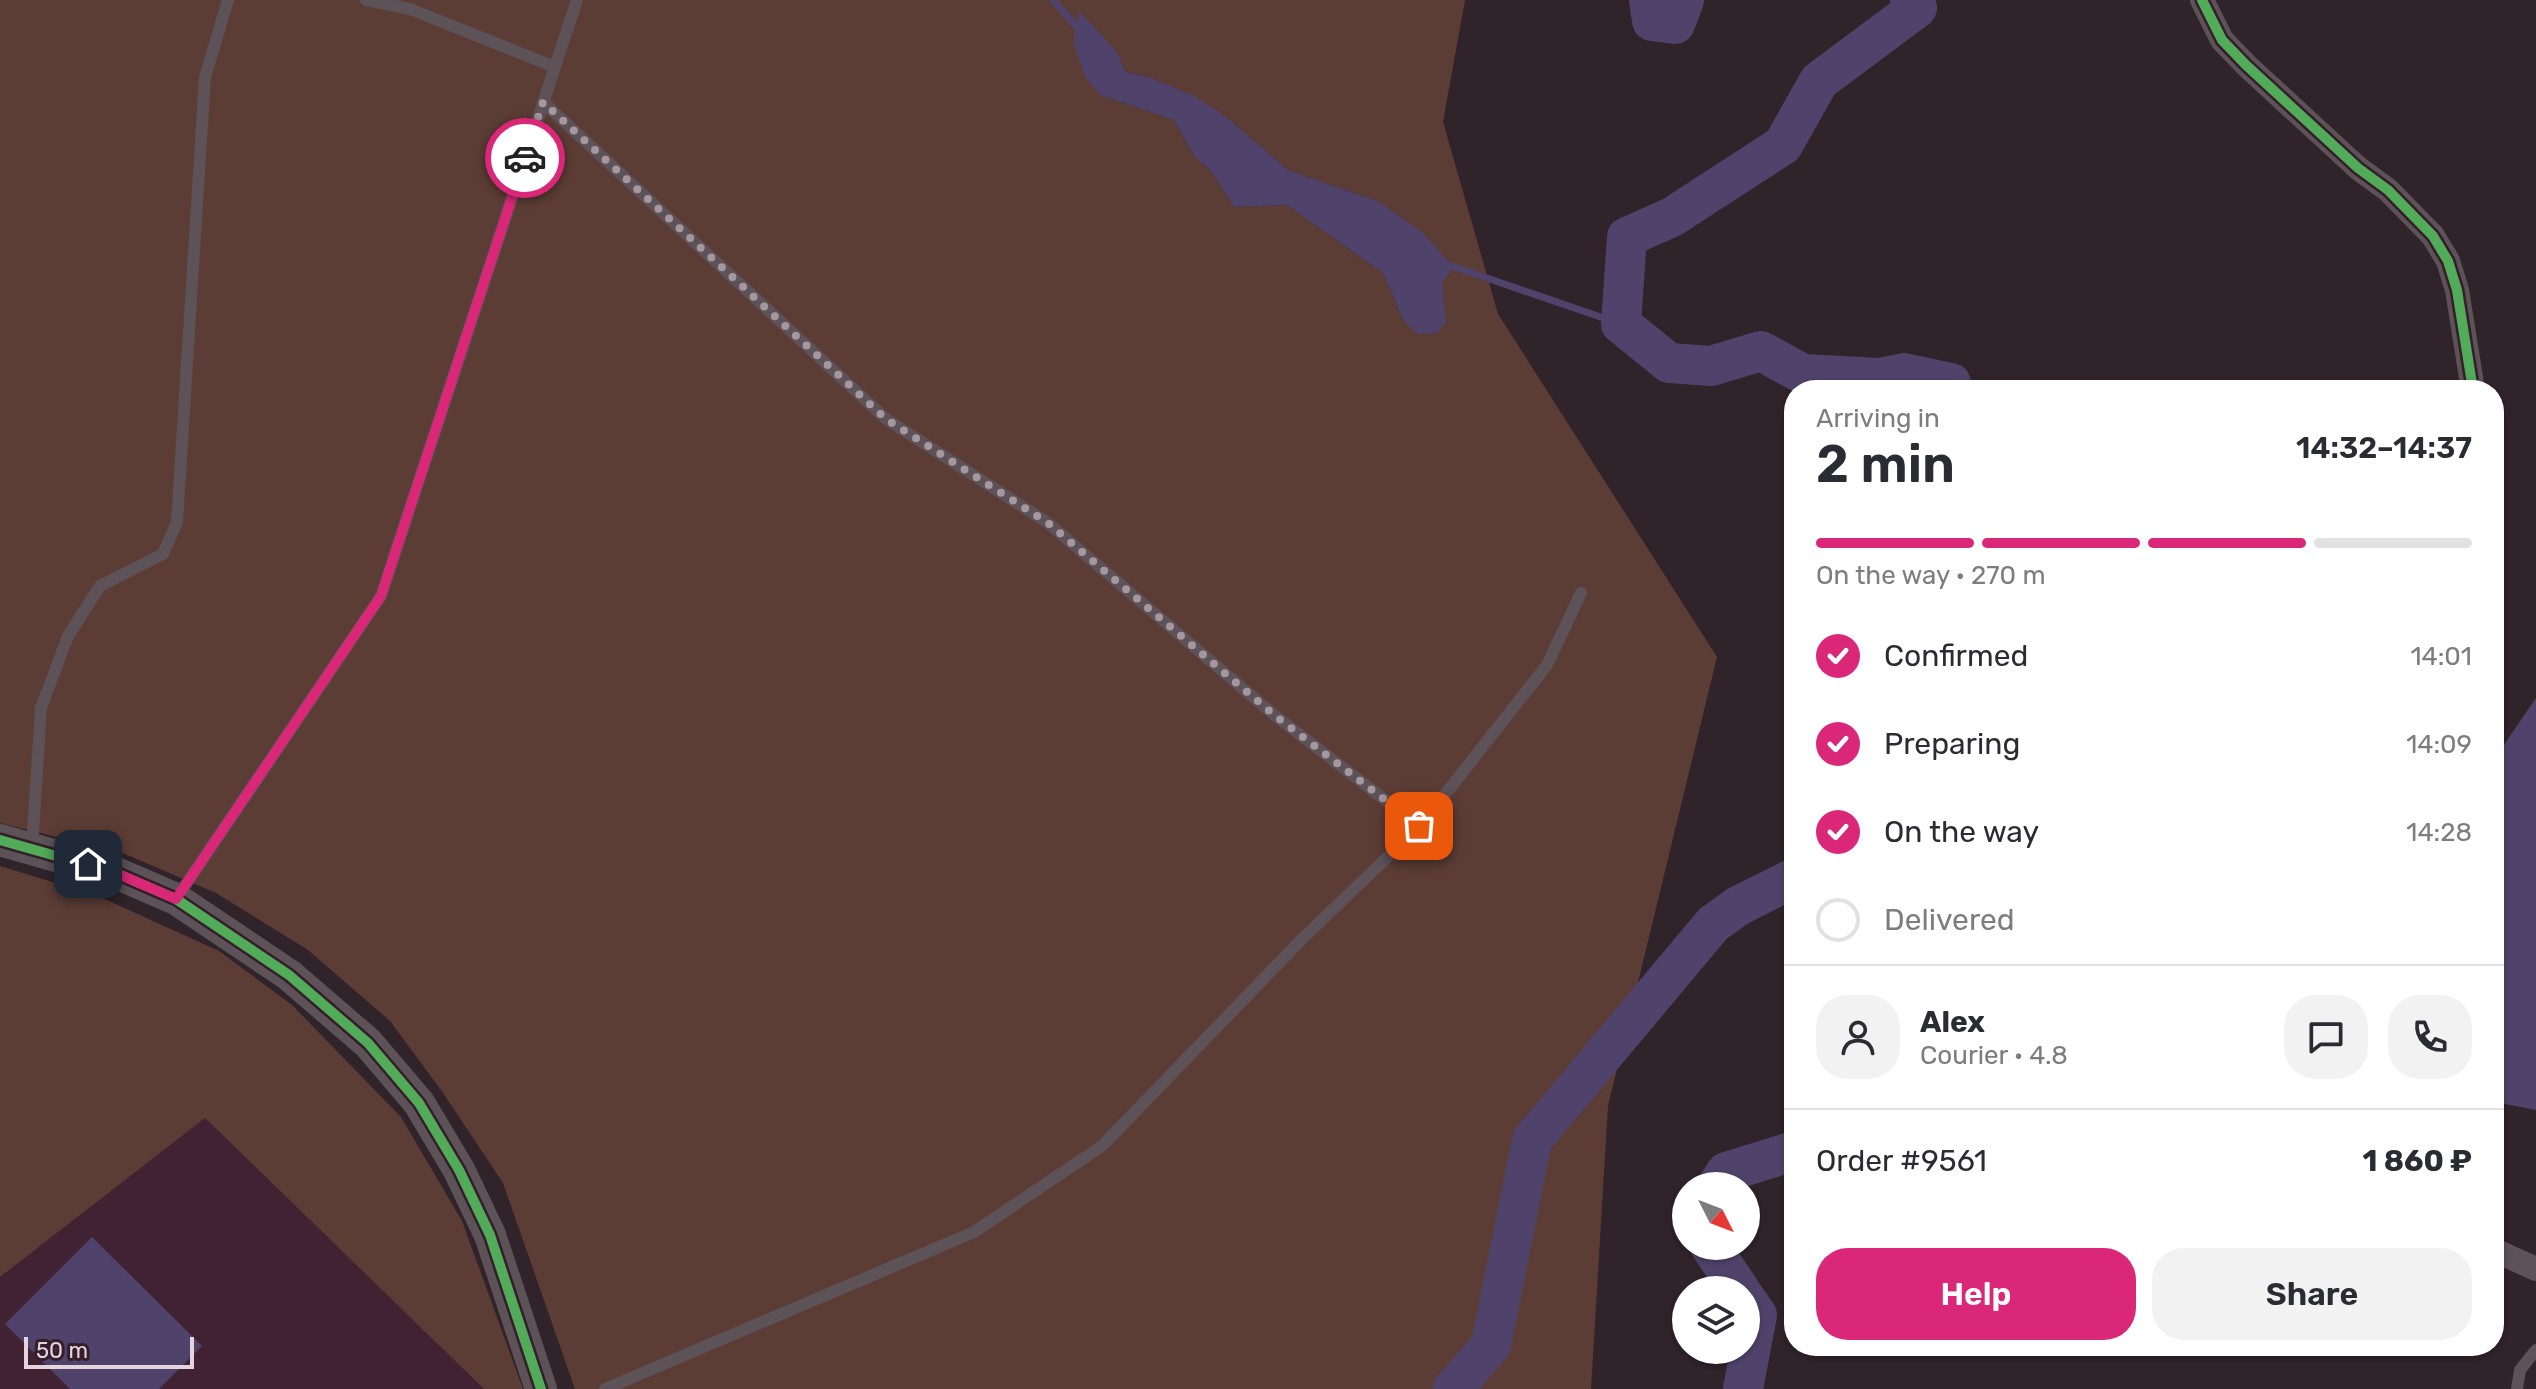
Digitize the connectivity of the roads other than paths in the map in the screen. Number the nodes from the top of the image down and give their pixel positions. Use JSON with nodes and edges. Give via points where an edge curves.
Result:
{"nodes":[{"id":1,"x":228,"y":0,"type":"edge"},
{"id":2,"x":366,"y":0,"type":"edge"},
{"id":3,"x":577,"y":0,"type":"edge"},
{"id":4,"x":2202,"y":0,"type":"edge"},
{"id":5,"x":555,"y":67,"type":"junction"},
{"id":6,"x":543,"y":102,"type":"junction"},
{"id":7,"x":2471,"y":380,"type":"edge"},
{"id":8,"x":1581,"y":593,"type":"dead end"},
{"id":9,"x":1419,"y":826,"type":"junction"},
{"id":10,"x":0,"y":840,"type":"edge"},
{"id":11,"x":32,"y":848,"type":"junction"},
{"id":12,"x":176,"y":899,"type":"junction"},
{"id":13,"x":2504,"y":1255,"type":"edge"},
{"id":14,"x":2536,"y":1269,"type":"edge"},
{"id":15,"x":2536,"y":1350,"type":"edge"},
{"id":16,"x":541,"y":1389,"type":"edge"},
{"id":17,"x":605,"y":1389,"type":"edge"},
{"id":18,"x":2517,"y":1389,"type":"edge"}],
"edges":[{"from":1,"to":11,"type":"lane","via":[[205,77],[177,522],[163,554],[100,586],[68,636],[41,708]]},
{"from":2,"to":5,"type":"lane","via":[[410,9]]},
{"from":3,"to":5,"type":"lane"},
{"from":4,"to":7,"type":"street","via":[[2222,40],[2246,65],[2433,236],[2457,290]]},
{"from":5,"to":6,"type":"lane"},
{"from":6,"to":9,"type":"lane","via":[[886,419],[1048,523],[1273,714]]},
{"from":6,"to":12,"type":"lane","via":[[381,596]]},
{"from":8,"to":9,"type":"lane","via":[[1547,665]]},
{"from":9,"to":17,"type":"lane","via":[[1102,1146],[974,1232]]},
{"from":10,"to":11,"type":"street"},
{"from":11,"to":12,"type":"street","via":[[116,873]]},
{"from":12,"to":16,"type":"street","via":[[289,975],[368,1043],[419,1103],[490,1235]]},
{"from":13,"to":14,"type":"street"},
{"from":15,"to":18,"type":"lane","via":[[2520,1370]]}]}
